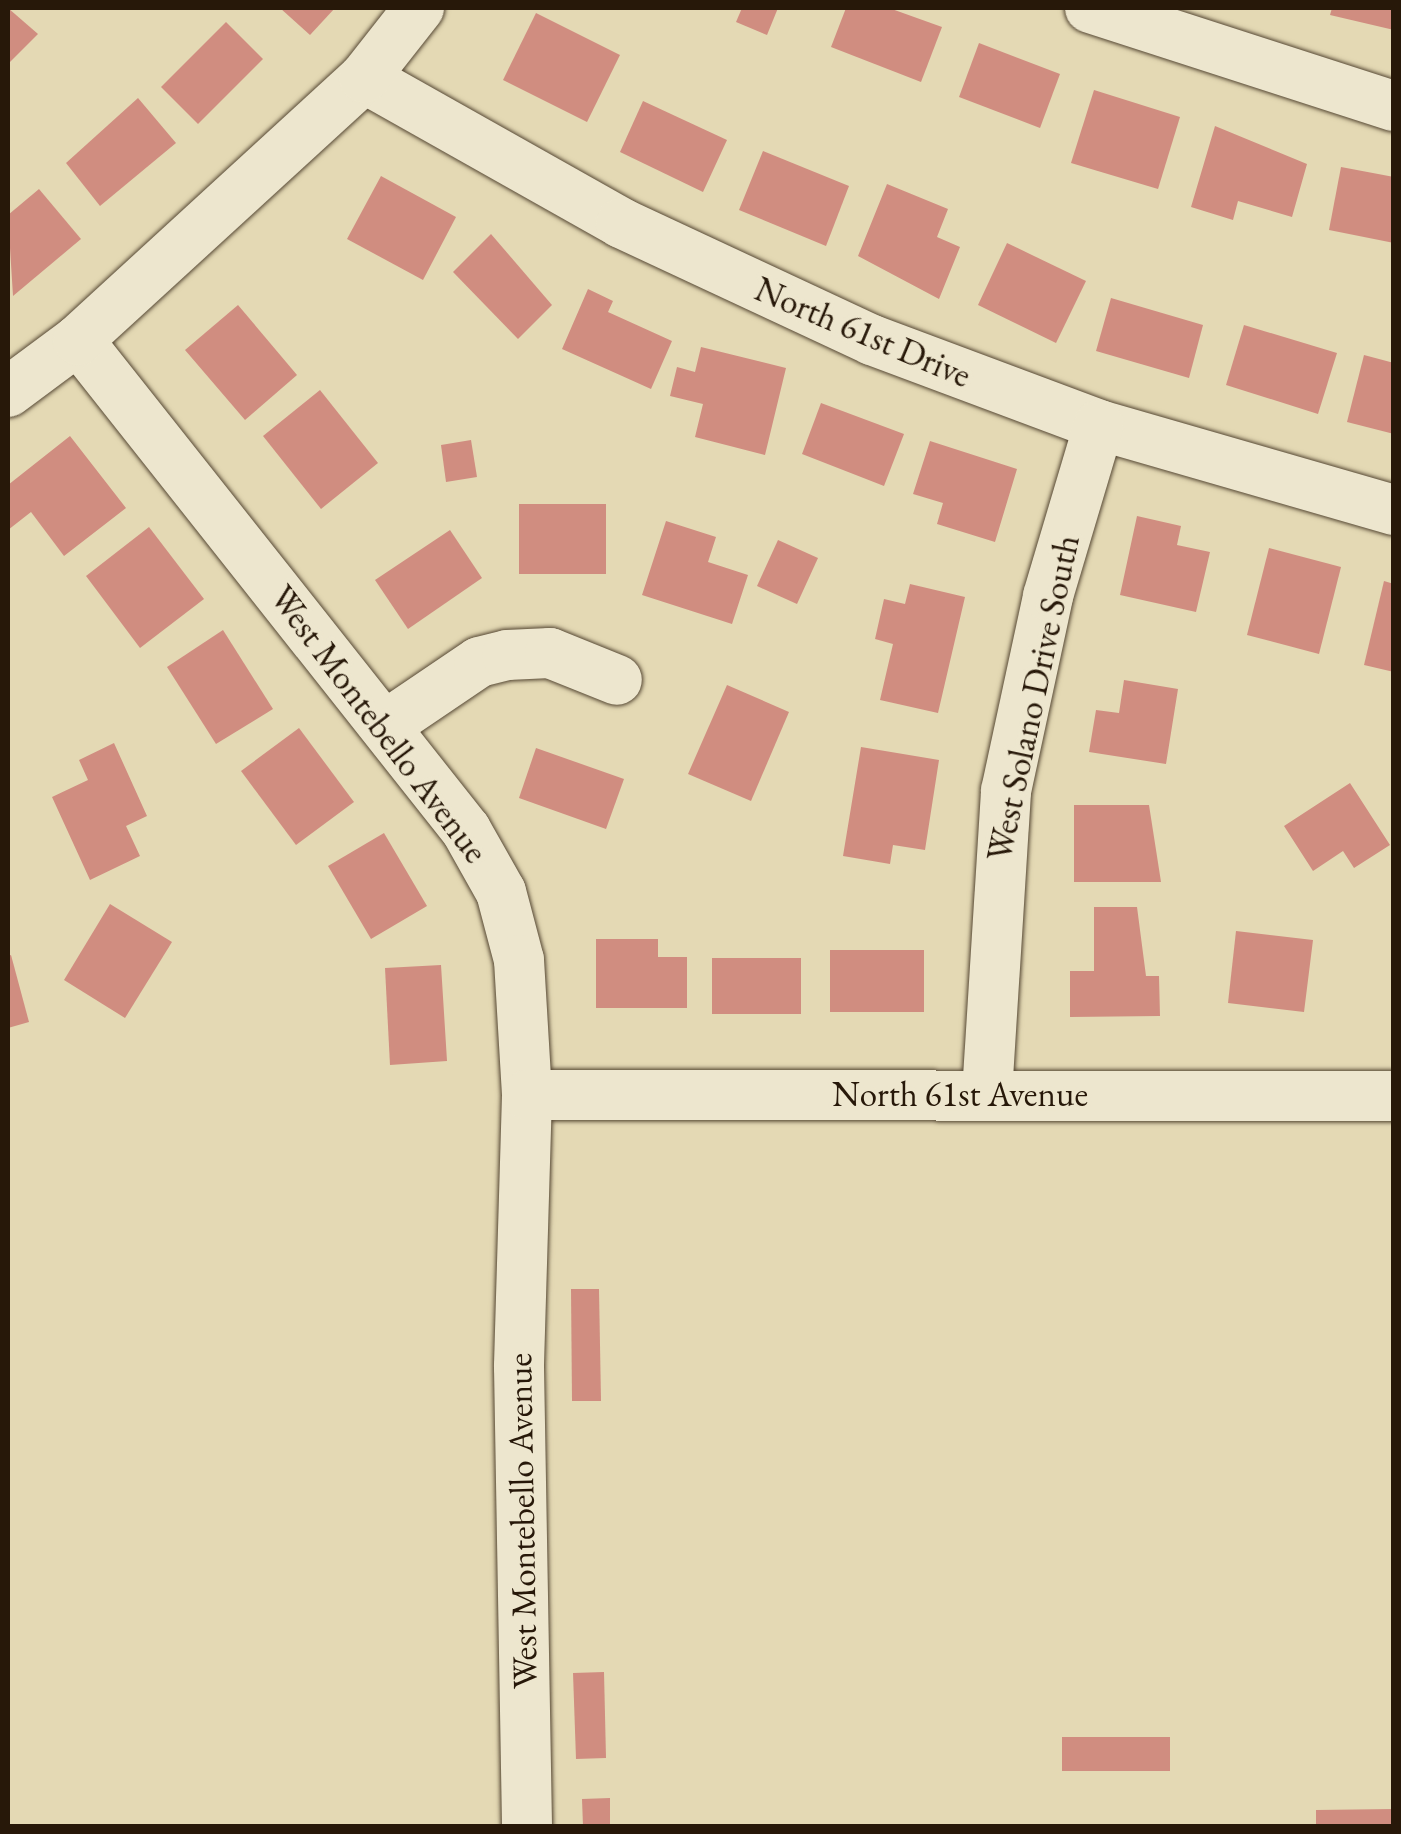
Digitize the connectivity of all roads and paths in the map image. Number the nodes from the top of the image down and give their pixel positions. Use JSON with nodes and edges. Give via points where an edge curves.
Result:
{"nodes":[{"id":1,"x":419,"y":8,"type":"edge"},
{"id":2,"x":1090,"y":8,"type":"edge"},
{"id":3,"x":364,"y":78,"type":"junction"},
{"id":4,"x":1394,"y":106,"type":"edge"},
{"id":5,"x":78,"y":340,"type":"junction"},
{"id":6,"x":8,"y":392,"type":"edge"},
{"id":7,"x":1099,"y":426,"type":"junction"},
{"id":8,"x":1394,"y":510,"type":"edge"},
{"id":9,"x":617,"y":680,"type":"dead end"},
{"id":10,"x":386,"y":725,"type":"junction"},
{"id":11,"x":987,"y":1094,"type":"junction"},
{"id":12,"x":527,"y":1095,"type":"junction"},
{"id":13,"x":1394,"y":1096,"type":"edge"},
{"id":14,"x":526,"y":1826,"type":"edge"}],
"edges":[{"from":1,"to":3,"type":"street"},
{"from":2,"to":4,"type":"street"},
{"from":3,"to":5,"type":"street"},
{"from":3,"to":7,"type":"street","name":"North 61st Drive","via":[[480,150],[775,297]]},
{"from":5,"to":6,"type":"street"},
{"from":5,"to":10,"type":"street","name":"West Montebello Avenue"},
{"from":7,"to":8,"type":"street","name":"North 61st Drive"},
{"from":7,"to":11,"type":"street","name":"West Solano Drive South","via":[[1048,596],[1006,790]]},
{"from":9,"to":10,"type":"street","via":[[550,653],[508,655],[479,662]]},
{"from":10,"to":12,"type":"street","name":"West Montebello Avenue","via":[[501,892],[520,960]]},
{"from":11,"to":12,"type":"street","name":"North 61st Avenue"},
{"from":11,"to":13,"type":"street","name":"North 61st Avenue"},
{"from":12,"to":14,"type":"street","name":"West Montebello Avenue","via":[[519,1367]]}]}
